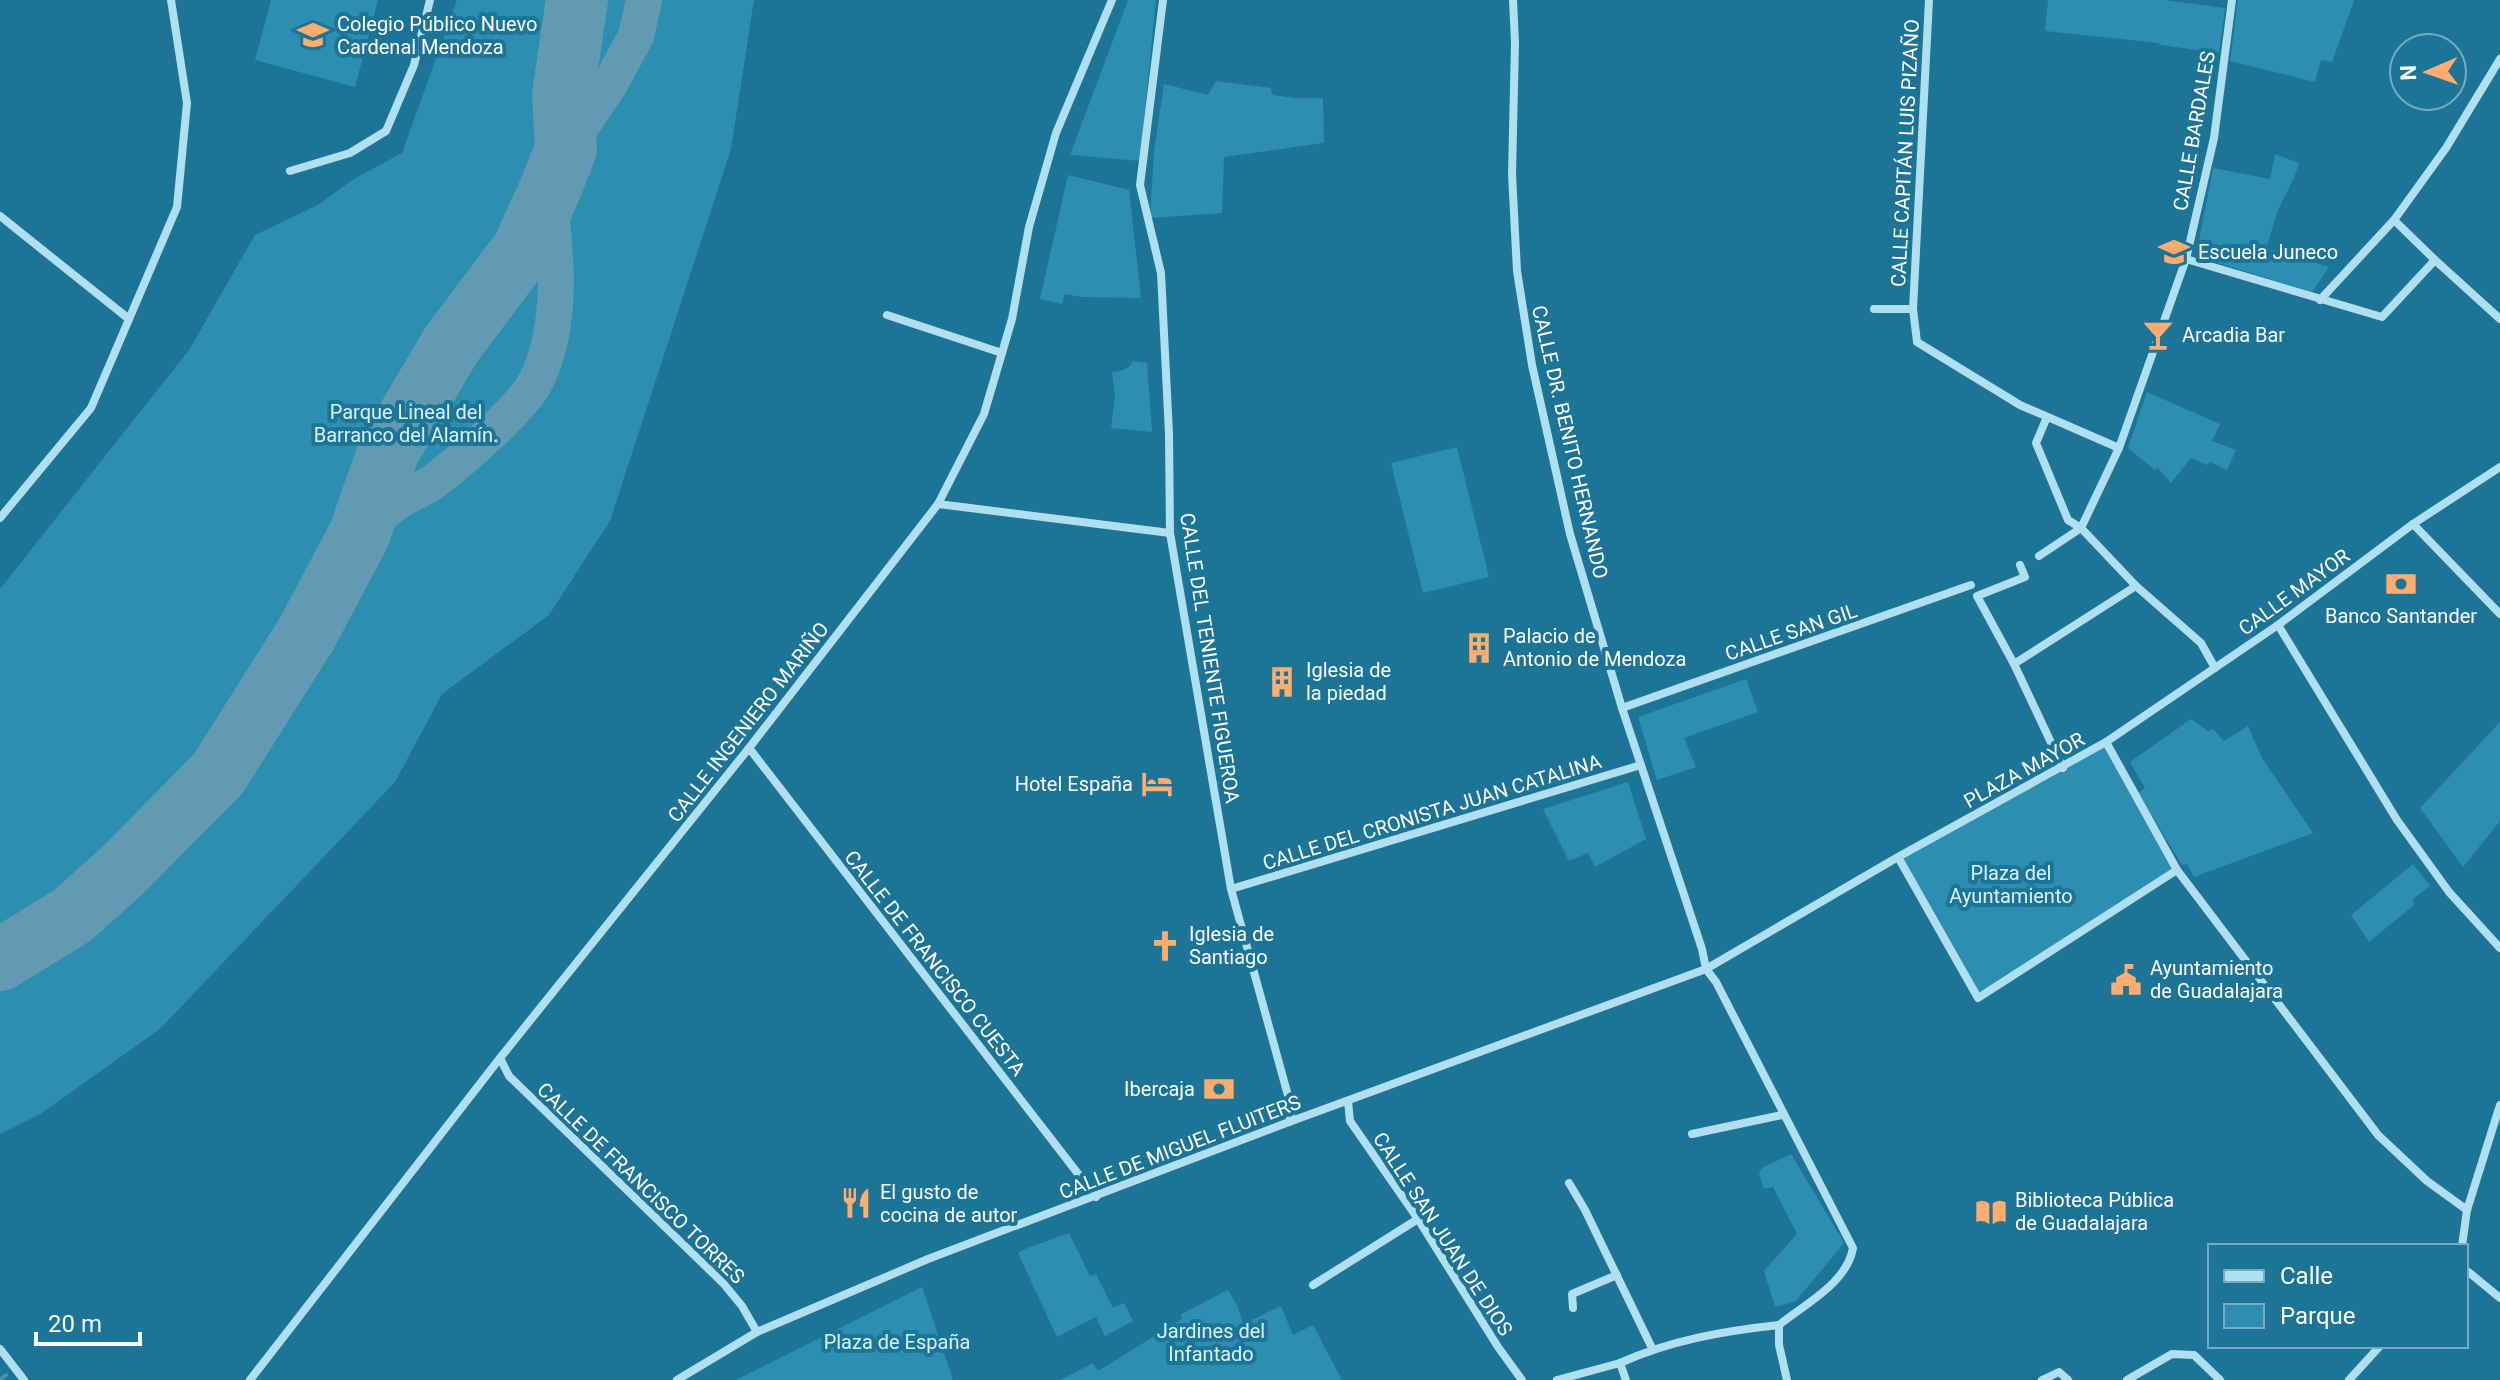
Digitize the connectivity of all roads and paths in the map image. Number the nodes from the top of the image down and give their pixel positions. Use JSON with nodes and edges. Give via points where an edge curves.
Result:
{"nodes":[{"id":1,"x":171,"y":0,"type":"edge"},
{"id":2,"x":430,"y":0,"type":"edge"},
{"id":3,"x":1112,"y":0,"type":"edge"},
{"id":4,"x":1163,"y":0,"type":"edge"},
{"id":5,"x":1513,"y":0,"type":"edge"},
{"id":6,"x":1929,"y":0,"type":"edge"},
{"id":7,"x":2232,"y":0,"type":"edge"},
{"id":8,"x":2500,"y":59,"type":"edge"},
{"id":9,"x":290,"y":171,"type":"dead end"},
{"id":10,"x":0,"y":216,"type":"edge"},
{"id":11,"x":2394,"y":220,"type":"junction"},
{"id":12,"x":2186,"y":259,"type":"junction"},
{"id":13,"x":2435,"y":260,"type":"junction"},
{"id":14,"x":2320,"y":300,"type":"junction"},
{"id":15,"x":1874,"y":309,"type":"dead end"},
{"id":16,"x":1913,"y":309,"type":"junction"},
{"id":17,"x":887,"y":315,"type":"dead end"},
{"id":18,"x":129,"y":319,"type":"junction"},
{"id":19,"x":2500,"y":319,"type":"edge"},
{"id":20,"x":1002,"y":353,"type":"junction"},
{"id":21,"x":2047,"y":417,"type":"junction"},
{"id":22,"x":2119,"y":448,"type":"junction"},
{"id":23,"x":2500,"y":467,"type":"edge"},
{"id":24,"x":938,"y":504,"type":"junction"},
{"id":25,"x":0,"y":518,"type":"edge"},
{"id":26,"x":2413,"y":524,"type":"junction"},
{"id":27,"x":2081,"y":528,"type":"junction"},
{"id":28,"x":1170,"y":533,"type":"junction"},
{"id":29,"x":2039,"y":556,"type":"dead end"},
{"id":30,"x":2020,"y":565,"type":"dead end"},
{"id":31,"x":1971,"y":585,"type":"dead end"},
{"id":32,"x":2136,"y":586,"type":"junction"},
{"id":33,"x":2500,"y":614,"type":"edge"},
{"id":34,"x":2278,"y":625,"type":"junction"},
{"id":35,"x":2014,"y":664,"type":"junction"},
{"id":36,"x":2215,"y":668,"type":"junction"},
{"id":37,"x":1622,"y":708,"type":"junction"},
{"id":38,"x":2106,"y":742,"type":"junction"},
{"id":39,"x":749,"y":748,"type":"junction"},
{"id":40,"x":1641,"y":765,"type":"junction"},
{"id":41,"x":2063,"y":768,"type":"junction"},
{"id":42,"x":1898,"y":857,"type":"junction"},
{"id":43,"x":2177,"y":870,"type":"junction"},
{"id":44,"x":1231,"y":889,"type":"junction"},
{"id":45,"x":2500,"y":948,"type":"edge"},
{"id":46,"x":1706,"y":969,"type":"junction"},
{"id":47,"x":500,"y":1058,"type":"junction"},
{"id":48,"x":1348,"y":1101,"type":"junction"},
{"id":49,"x":2500,"y":1105,"type":"edge"},
{"id":50,"x":1782,"y":1115,"type":"junction"},
{"id":51,"x":1289,"y":1122,"type":"junction"},
{"id":52,"x":1692,"y":1134,"type":"dead end"},
{"id":53,"x":1569,"y":1183,"type":"dead end"},
{"id":54,"x":1096,"y":1197,"type":"junction"},
{"id":55,"x":2467,"y":1210,"type":"junction"},
{"id":56,"x":1418,"y":1219,"type":"junction"},
{"id":57,"x":2462,"y":1244,"type":"edge"},
{"id":58,"x":2468,"y":1272,"type":"edge"},
{"id":59,"x":1617,"y":1275,"type":"junction"},
{"id":60,"x":1313,"y":1285,"type":"dead end"},
{"id":61,"x":2500,"y":1298,"type":"edge"},
{"id":62,"x":1573,"y":1308,"type":"dead end"},
{"id":63,"x":1779,"y":1325,"type":"junction"},
{"id":64,"x":757,"y":1332,"type":"junction"},
{"id":65,"x":1652,"y":1348,"type":"junction"},
{"id":66,"x":2378,"y":1348,"type":"edge"},
{"id":67,"x":0,"y":1349,"type":"edge"},
{"id":68,"x":1620,"y":1363,"type":"junction"},
{"id":69,"x":24,"y":1380,"type":"edge"},
{"id":70,"x":250,"y":1380,"type":"edge"},
{"id":71,"x":677,"y":1380,"type":"edge"},
{"id":72,"x":1522,"y":1380,"type":"edge"},
{"id":73,"x":1557,"y":1380,"type":"edge"},
{"id":74,"x":1626,"y":1380,"type":"edge"},
{"id":75,"x":1787,"y":1380,"type":"edge"},
{"id":76,"x":2042,"y":1380,"type":"edge"},
{"id":77,"x":2068,"y":1380,"type":"edge"},
{"id":78,"x":2127,"y":1380,"type":"edge"},
{"id":79,"x":2220,"y":1380,"type":"edge"},
{"id":80,"x":2349,"y":1380,"type":"edge"}],
"edges":[{"from":1,"to":18,"type":"street","via":[[187,103],[177,207]]},
{"from":2,"to":9,"type":"street","via":[[414,65],[386,131],[350,153]]},
{"from":3,"to":20,"type":"street","name":"CALLE INGENIERO MARIÑO","via":[[1056,133]]},
{"from":4,"to":28,"type":"street","name":"CALLE DEL TENIENTE FIGUEROA","via":[[1140,185],[1161,273]]},
{"from":5,"to":37,"type":"street","name":"CALLE DR. BENITO HERNANDO","via":[[1517,271],[1570,534]]},
{"from":6,"to":16,"type":"street","name":"CALLE CAPITÁN LUIS PIZAÑO"},
{"from":7,"to":12,"type":"street","name":"CALLE BARDALES","via":[[2214,138]]},
{"from":8,"to":11,"type":"street"},
{"from":10,"to":18,"type":"street"},
{"from":11,"to":13,"type":"street"},
{"from":11,"to":14,"type":"street"},
{"from":12,"to":14,"type":"street"},
{"from":12,"to":22,"type":"street","name":"CALLE BARDALES"},
{"from":13,"to":14,"type":"street","via":[[2382,317]]},
{"from":13,"to":19,"type":"street"},
{"from":15,"to":16,"type":"street"},
{"from":16,"to":21,"type":"street","name":"CALLE CAPITÁN LUIS PIZAÑO","via":[[1917,342]]},
{"from":17,"to":20,"type":"street"},
{"from":18,"to":25,"type":"street","via":[[91,408]]},
{"from":20,"to":24,"type":"street","name":"CALLE INGENIERO MARIÑO","via":[[984,414]]},
{"from":21,"to":22,"type":"street"},
{"from":21,"to":27,"type":"street","via":[[2036,443],[2068,520]]},
{"from":22,"to":27,"type":"street","name":"CALLE BARDALES"},
{"from":23,"to":26,"type":"street","name":"CALLE MAYOR"},
{"from":24,"to":28,"type":"street"},
{"from":24,"to":39,"type":"street","name":"CALLE INGENIERO MARIÑO"},
{"from":26,"to":33,"type":"street"},
{"from":26,"to":34,"type":"street","name":"CALLE MAYOR"},
{"from":27,"to":29,"type":"street"},
{"from":27,"to":32,"type":"street"},
{"from":28,"to":44,"type":"street","name":"CALLE DEL TENIENTE FIGUEROA"},
{"from":30,"to":35,"type":"street","via":[[2025,577],[1977,596]]},
{"from":31,"to":37,"type":"street","name":"CALLE SAN GIL"},
{"from":32,"to":35,"type":"street"},
{"from":32,"to":36,"type":"street","via":[[2201,643]]},
{"from":34,"to":36,"type":"street","name":"CALLE MAYOR"},
{"from":34,"to":45,"type":"street","via":[[2397,820],[2449,892]]},
{"from":35,"to":41,"type":"street"},
{"from":36,"to":38,"type":"street","name":"CALLE MAYOR"},
{"from":37,"to":40,"type":"street","name":"CALLE DR. BENITO HERNANDO"},
{"from":38,"to":41,"type":"street","name":"PLAZA MAYOR"},
{"from":38,"to":43,"type":"street","name":"PLAZA MAYOR"},
{"from":39,"to":47,"type":"street","name":"CALLE INGENIERO MARIÑO"},
{"from":39,"to":54,"type":"street","name":"CALLE DE FRANCISCO CUESTA"},
{"from":40,"to":44,"type":"street","name":"CALLE DEL CRONISTA JUAN CATALINA"},
{"from":40,"to":46,"type":"street","name":"CALLE DR. BENITO HERNANDO"},
{"from":41,"to":42,"type":"street","name":"PLAZA MAYOR"},
{"from":42,"to":43,"type":"street","via":[[1978,998]]},
{"from":42,"to":46,"type":"street"},
{"from":43,"to":55,"type":"street","name":"PLAZA MAYOR","via":[[2378,1135]]},
{"from":44,"to":51,"type":"street","name":"CALLE DEL TENIENTE FIGUEROA","via":[[1292,1110]]},
{"from":46,"to":48,"type":"street","name":"CALLE DE MIGUEL FLUITERS"},
{"from":46,"to":50,"type":"street","name":"CALLE DR. BENITO HERNANDO"},
{"from":47,"to":64,"type":"street","name":"CALLE DE FRANCISCO TORRES","via":[[509,1076],[723,1283]]},
{"from":47,"to":70,"type":"street","name":"CALLE INGENIERO MARIÑO"},
{"from":48,"to":51,"type":"street","name":"CALLE DE MIGUEL FLUITERS"},
{"from":48,"to":56,"type":"street","name":"CALLE SAN JUAN DE DIOS","via":[[1350,1121]]},
{"from":49,"to":55,"type":"street"},
{"from":50,"to":52,"type":"street"},
{"from":50,"to":63,"type":"street","name":"CALLE DR. BENITO HERNANDO","via":[[1853,1248],[1838,1279]]},
{"from":51,"to":54,"type":"street","name":"CALLE DE MIGUEL FLUITERS"},
{"from":53,"to":59,"type":"street"},
{"from":54,"to":64,"type":"street","name":"CALLE DE MIGUEL FLUITERS","via":[[928,1259]]},
{"from":55,"to":57,"type":"street"},
{"from":56,"to":60,"type":"street"},
{"from":56,"to":72,"type":"street","name":"CALLE SAN JUAN DE DIOS"},
{"from":58,"to":61,"type":"street"},
{"from":59,"to":62,"type":"street","via":[[1572,1294]]},
{"from":59,"to":65,"type":"street"},
{"from":63,"to":65,"type":"street","via":[[1725,1330]]},
{"from":63,"to":75,"type":"street"},
{"from":64,"to":71,"type":"street","name":"CALLE DE MIGUEL FLUITERS"},
{"from":65,"to":68,"type":"street"},
{"from":66,"to":80,"type":"street"},
{"from":67,"to":69,"type":"street"},
{"from":68,"to":73,"type":"street"},
{"from":68,"to":74,"type":"street"},
{"from":76,"to":77,"type":"street","via":[[2059,1372]]},
{"from":78,"to":79,"type":"street","via":[[2172,1354],[2194,1355]]}]}
